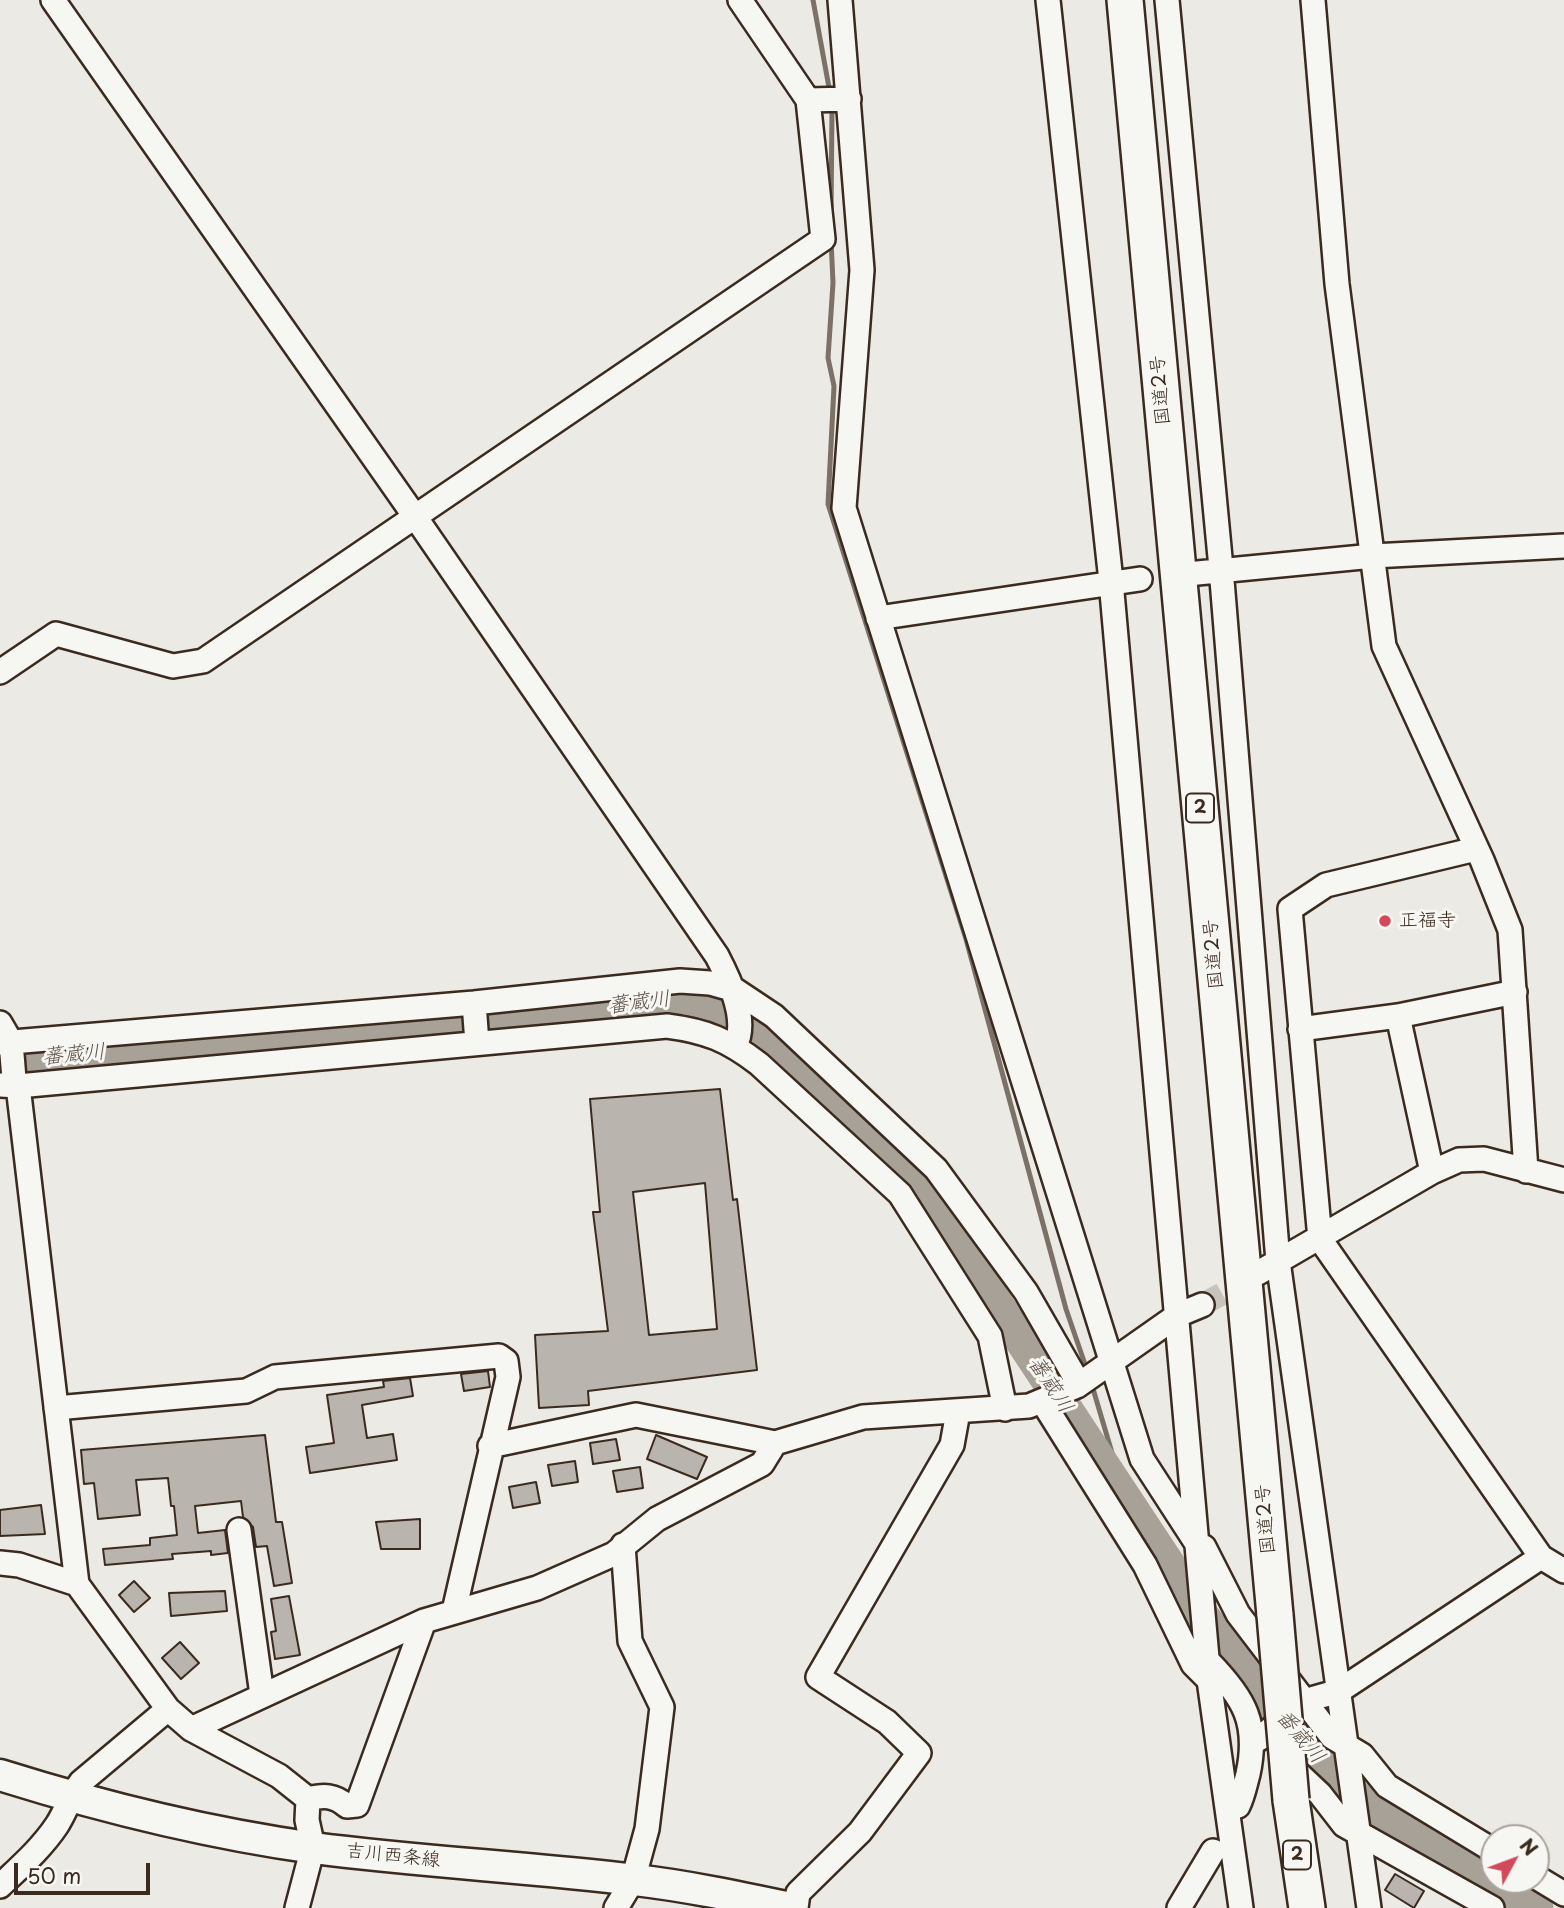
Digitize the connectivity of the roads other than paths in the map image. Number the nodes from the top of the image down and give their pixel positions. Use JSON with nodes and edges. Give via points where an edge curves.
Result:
{"nodes":[{"id":1,"x":54,"y":0,"type":"edge"},
{"id":2,"x":740,"y":0,"type":"edge"},
{"id":3,"x":840,"y":0,"type":"edge"},
{"id":4,"x":1048,"y":0,"type":"edge"},
{"id":5,"x":1125,"y":0,"type":"edge"},
{"id":6,"x":1167,"y":0,"type":"edge"},
{"id":7,"x":1313,"y":0,"type":"edge"},
{"id":8,"x":849,"y":99,"type":"junction"},
{"id":9,"x":808,"y":100,"type":"junction"},
{"id":10,"x":416,"y":519,"type":"junction"},
{"id":11,"x":1564,"y":546,"type":"edge"},
{"id":12,"x":1373,"y":556,"type":"junction"},
{"id":13,"x":1221,"y":568,"type":"junction"},
{"id":14,"x":1187,"y":574,"type":"dead end"},
{"id":15,"x":1140,"y":579,"type":"dead end"},
{"id":16,"x":1111,"y":581,"type":"junction"},
{"id":17,"x":878,"y":618,"type":"junction"},
{"id":18,"x":0,"y":672,"type":"edge"},
{"id":19,"x":1475,"y":849,"type":"junction"},
{"id":20,"x":735,"y":991,"type":"junction"},
{"id":21,"x":1515,"y":992,"type":"junction"},
{"id":22,"x":474,"y":1003,"type":"junction"},
{"id":23,"x":1398,"y":1016,"type":"junction"},
{"id":24,"x":1300,"y":1029,"type":"junction"},
{"id":25,"x":5,"y":1037,"type":"edge"},
{"id":26,"x":477,"y":1040,"type":"junction"},
{"id":27,"x":737,"y":1042,"type":"junction"},
{"id":28,"x":11,"y":1083,"type":"edge"},
{"id":29,"x":1526,"y":1171,"type":"junction"},
{"id":30,"x":1432,"y":1172,"type":"junction"},
{"id":31,"x":1564,"y":1180,"type":"edge"},
{"id":32,"x":1320,"y":1240,"type":"junction"},
{"id":33,"x":1278,"y":1261,"type":"junction"},
{"id":34,"x":1258,"y":1273,"type":"tunnel mouth"},
{"id":35,"x":1202,"y":1305,"type":"tunnel mouth"},
{"id":36,"x":1178,"y":1315,"type":"junction"},
{"id":37,"x":1112,"y":1360,"type":"junction"},
{"id":38,"x":1080,"y":1384,"type":"junction"},
{"id":39,"x":1045,"y":1400,"type":"junction"},
{"id":40,"x":56,"y":1408,"type":"junction"},
{"id":41,"x":1005,"y":1409,"type":"junction"},
{"id":42,"x":958,"y":1412,"type":"junction"},
{"id":43,"x":775,"y":1443,"type":"junction"},
{"id":44,"x":490,"y":1446,"type":"junction"},
{"id":45,"x":239,"y":1530,"type":"dead end"},
{"id":46,"x":1199,"y":1541,"type":"junction"},
{"id":47,"x":623,"y":1545,"type":"junction"},
{"id":48,"x":1541,"y":1557,"type":"junction"},
{"id":49,"x":0,"y":1563,"type":"edge"},
{"id":50,"x":1564,"y":1571,"type":"edge"},
{"id":51,"x":77,"y":1584,"type":"junction"},
{"id":52,"x":454,"y":1611,"type":"junction"},
{"id":53,"x":424,"y":1621,"type":"junction"},
{"id":54,"x":1209,"y":1671,"type":"junction"},
{"id":55,"x":1339,"y":1691,"type":"junction"},
{"id":56,"x":262,"y":1695,"type":"junction"},
{"id":57,"x":1303,"y":1701,"type":"junction"},
{"id":58,"x":168,"y":1709,"type":"junction"},
{"id":59,"x":191,"y":1729,"type":"junction"},
{"id":60,"x":1257,"y":1737,"type":"junction"},
{"id":61,"x":1347,"y":1747,"type":"junction"},
{"id":62,"x":0,"y":1774,"type":"edge"},
{"id":63,"x":70,"y":1796,"type":"junction"},
{"id":64,"x":308,"y":1799,"type":"junction"},
{"id":65,"x":1238,"y":1806,"type":"dead end"},
{"id":66,"x":1358,"y":1834,"type":"junction"},
{"id":67,"x":1480,"y":1842,"type":"edge"},
{"id":68,"x":313,"y":1847,"type":"junction"},
{"id":69,"x":1213,"y":1851,"type":"dead end"},
{"id":70,"x":633,"y":1880,"type":"junction"},
{"id":71,"x":0,"y":1886,"type":"edge"},
{"id":72,"x":297,"y":1908,"type":"edge"},
{"id":73,"x":616,"y":1908,"type":"edge"},
{"id":74,"x":793,"y":1908,"type":"edge"},
{"id":75,"x":1179,"y":1908,"type":"edge"},
{"id":76,"x":1241,"y":1908,"type":"edge"},
{"id":77,"x":1307,"y":1908,"type":"edge"},
{"id":78,"x":1369,"y":1908,"type":"edge"},
{"id":79,"x":1492,"y":1908,"type":"edge"}],
"edges":[{"from":1,"to":10,"type":"street"},
{"from":2,"to":9,"type":"street"},
{"from":3,"to":8,"type":"street"},
{"from":4,"to":16,"type":"street"},
{"from":5,"to":77,"type":"highway","name":"国道2号","number":"2","bridge":true,"via":[[1291,1800]]},
{"from":6,"to":13,"type":"street"},
{"from":7,"to":12,"type":"street","via":[[1337,284]]},
{"from":8,"to":9,"type":"street"},
{"from":8,"to":17,"type":"street","via":[[862,270],[844,508]]},
{"from":9,"to":10,"type":"street","via":[[823,239]]},
{"from":10,"to":18,"type":"street","via":[[204,661],[173,666],[56,634]]},
{"from":10,"to":20,"type":"street","via":[[717,956]]},
{"from":11,"to":12,"type":"street"},
{"from":12,"to":13,"type":"street"},
{"from":12,"to":19,"type":"street","via":[[1384,646]]},
{"from":13,"to":14,"type":"street"},
{"from":13,"to":33,"type":"street"},
{"from":15,"to":16,"type":"street"},
{"from":16,"to":17,"type":"street"},
{"from":16,"to":36,"type":"street"},
{"from":17,"to":37,"type":"street"},
{"from":19,"to":21,"type":"street","via":[[1510,930]]},
{"from":19,"to":24,"type":"street","via":[[1326,885],[1290,909]]},
{"from":20,"to":22,"type":"street","via":[[680,981]]},
{"from":20,"to":27,"type":"street"},
{"from":20,"to":38,"type":"street","via":[[774,1017],[936,1169],[1026,1292]]},
{"from":21,"to":23,"type":"street"},
{"from":21,"to":29,"type":"street"},
{"from":22,"to":25,"type":"street"},
{"from":22,"to":26,"type":"street"},
{"from":23,"to":24,"type":"street"},
{"from":23,"to":30,"type":"street"},
{"from":24,"to":32,"type":"street"},
{"from":25,"to":28,"type":"street"},
{"from":26,"to":27,"type":"street","via":[[667,1026],[701,1030]]},
{"from":26,"to":28,"type":"street"},
{"from":27,"to":41,"type":"street","via":[[900,1194],[989,1336]]},
{"from":28,"to":40,"type":"street"},
{"from":29,"to":30,"type":"street","via":[[1484,1159],[1459,1160]]},
{"from":29,"to":31,"type":"street"},
{"from":30,"to":32,"type":"street"},
{"from":32,"to":33,"type":"street"},
{"from":32,"to":48,"type":"street"},
{"from":33,"to":34,"type":"street"},
{"from":33,"to":55,"type":"street"},
{"from":35,"to":36,"type":"street"},
{"from":36,"to":37,"type":"street"},
{"from":36,"to":46,"type":"street"},
{"from":37,"to":38,"type":"street"},
{"from":37,"to":46,"type":"street","via":[[1142,1459]]},
{"from":38,"to":39,"type":"street"},
{"from":39,"to":41,"type":"street"},
{"from":39,"to":54,"type":"street","via":[[1145,1565],[1193,1664]]},
{"from":40,"to":44,"type":"street","via":[[246,1391],[275,1377],[499,1356],[508,1368]]},
{"from":40,"to":51,"type":"street"},
{"from":41,"to":42,"type":"street"},
{"from":42,"to":43,"type":"street","via":[[863,1417]]},
{"from":42,"to":74,"type":"street","via":[[952,1446],[818,1677],[887,1722],[919,1753],[860,1832],[797,1893]]},
{"from":43,"to":44,"type":"street","via":[[636,1415]]},
{"from":43,"to":47,"type":"street","via":[[762,1464],[657,1519]]},
{"from":44,"to":52,"type":"street"},
{"from":45,"to":56,"type":"street"},
{"from":46,"to":54,"type":"street"},
{"from":46,"to":57,"type":"street","via":[[1238,1614]]},
{"from":47,"to":52,"type":"street","via":[[614,1554],[537,1588]]},
{"from":47,"to":70,"type":"street","via":[[630,1642],[662,1707],[647,1829]]},
{"from":48,"to":50,"type":"street"},
{"from":48,"to":55,"type":"street"},
{"from":49,"to":51,"type":"street"},
{"from":51,"to":58,"type":"street"},
{"from":52,"to":53,"type":"street"},
{"from":53,"to":56,"type":"street"},
{"from":53,"to":64,"type":"street","via":[[357,1805],[346,1806],[338,1798],[324,1796]]},
{"from":54,"to":60,"type":"street","via":[[1235,1692]]},
{"from":54,"to":76,"type":"street"},
{"from":55,"to":57,"type":"street"},
{"from":55,"to":61,"type":"street"},
{"from":56,"to":59,"type":"street"},
{"from":57,"to":60,"type":"street"},
{"from":57,"to":61,"type":"street","via":[[1332,1737]]},
{"from":58,"to":59,"type":"street"},
{"from":58,"to":63,"type":"street"},
{"from":59,"to":64,"type":"street","via":[[279,1776]]},
{"from":60,"to":65,"type":"street"},
{"from":60,"to":66,"type":"street"},
{"from":61,"to":66,"type":"street"},
{"from":61,"to":67,"type":"street","via":[[1362,1755],[1387,1786]]},
{"from":62,"to":63,"type":"main road","name":"吉川西条線"},
{"from":63,"to":68,"type":"main road","name":"吉川西条線","via":[[176,1822]]},
{"from":63,"to":71,"type":"street","via":[[59,1823],[39,1849]]},
{"from":64,"to":68,"type":"street"},
{"from":66,"to":78,"type":"street"},
{"from":66,"to":79,"type":"street"},
{"from":68,"to":70,"type":"main road","name":"吉川西条線"},
{"from":68,"to":72,"type":"street"},
{"from":69,"to":75,"type":"street"},
{"from":70,"to":73,"type":"street"},
{"from":70,"to":74,"type":"main road","name":"吉川西条線"}]}
